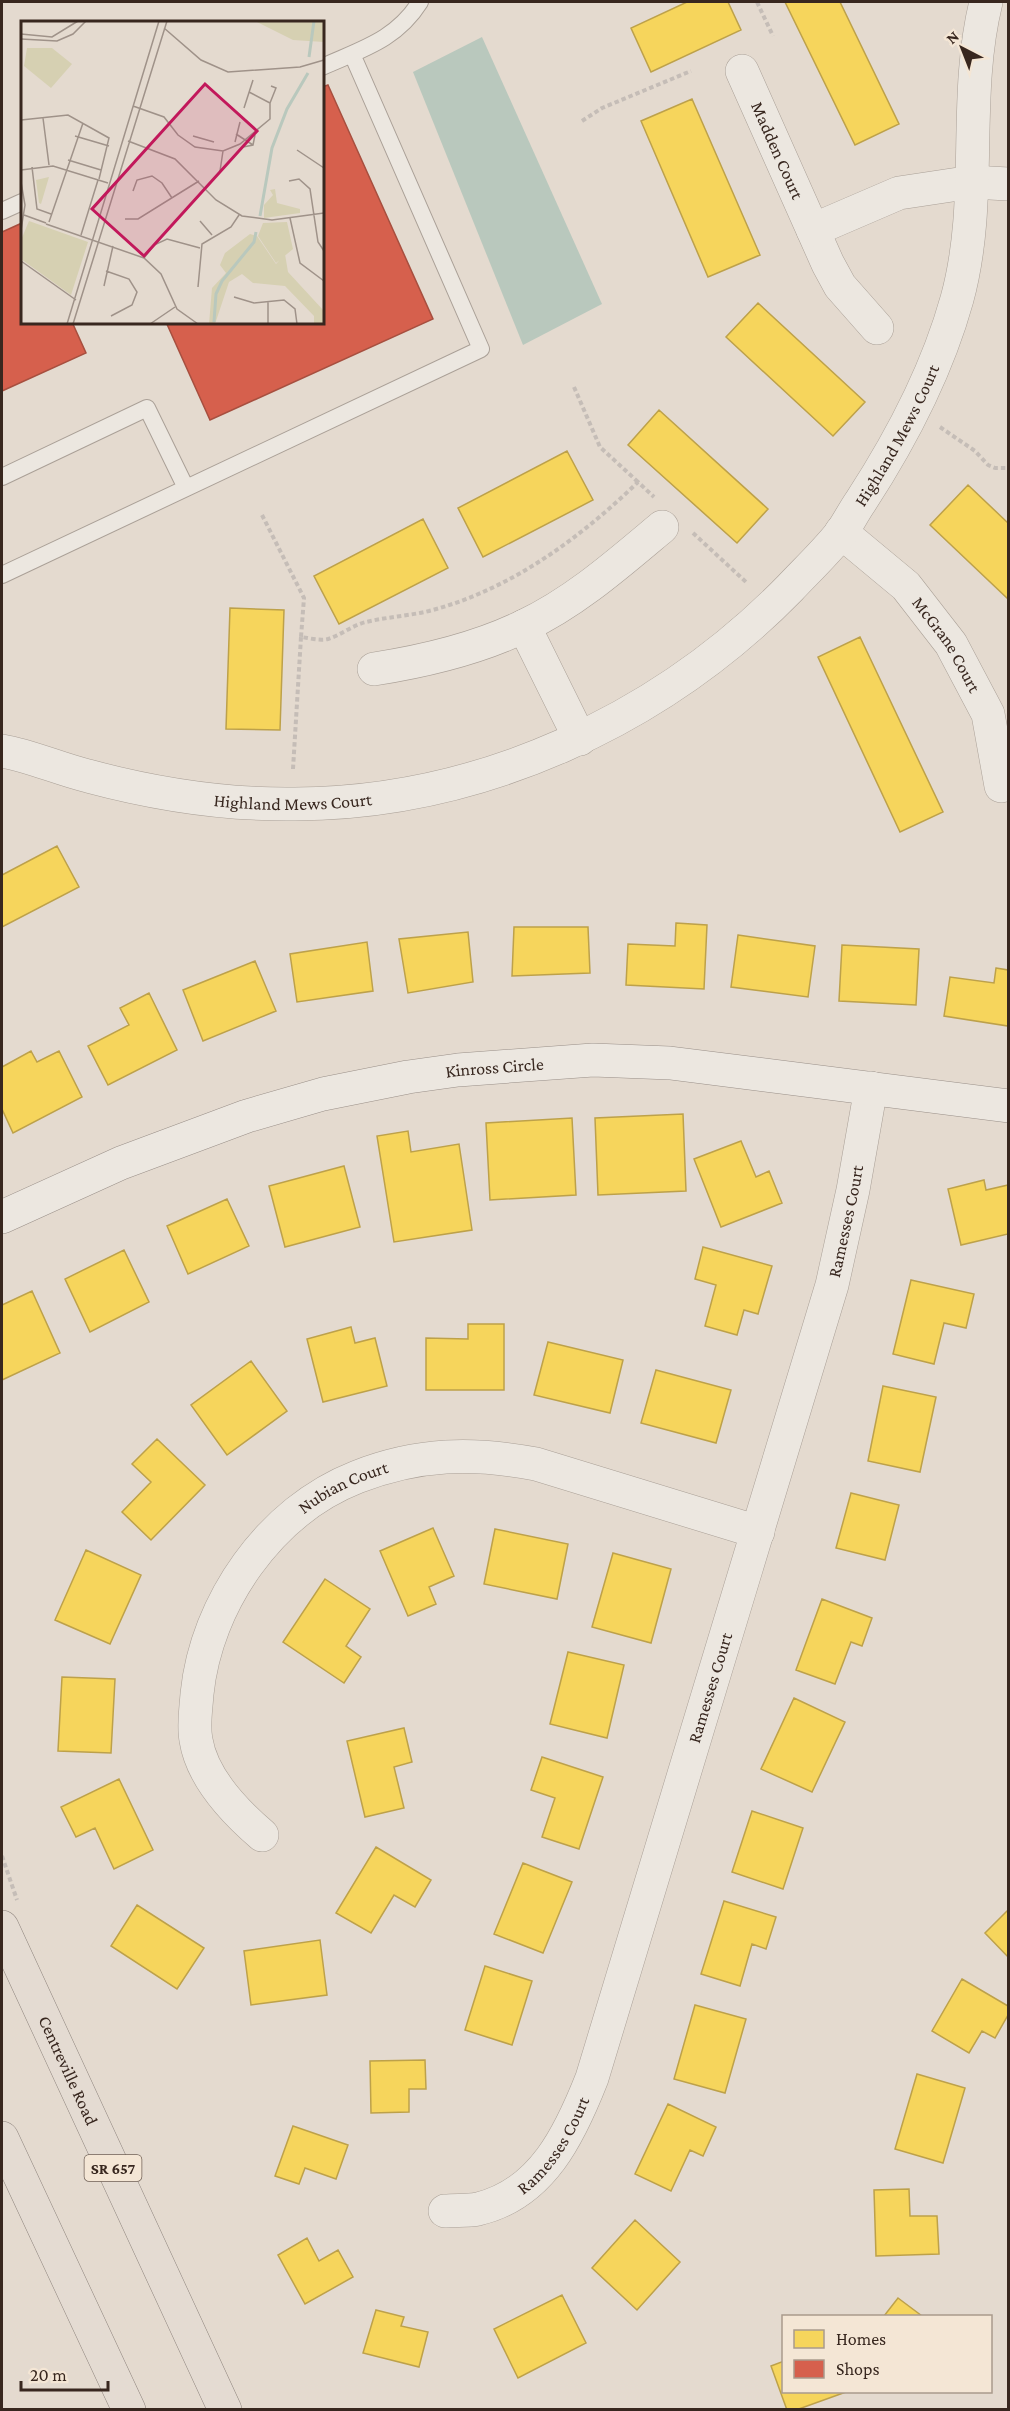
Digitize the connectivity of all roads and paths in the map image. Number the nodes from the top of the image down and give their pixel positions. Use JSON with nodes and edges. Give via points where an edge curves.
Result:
{"nodes":[{"id":1,"x":420,"y":2,"type":"edge"},
{"id":2,"x":757,"y":2,"type":"edge"},
{"id":3,"x":986,"y":2,"type":"edge"},
{"id":4,"x":773,"y":36,"type":"dead end"},
{"id":5,"x":352,"y":54,"type":"junction"},
{"id":6,"x":324,"y":66,"type":"edge"},
{"id":7,"x":691,"y":71,"type":"dead end"},
{"id":8,"x":742,"y":71,"type":"dead end"},
{"id":9,"x":582,"y":121,"type":"dead end"},
{"id":10,"x":972,"y":182,"type":"junction"},
{"id":11,"x":1008,"y":184,"type":"edge"},
{"id":12,"x":21,"y":202,"type":"edge"},
{"id":13,"x":2,"y":211,"type":"edge"},
{"id":14,"x":813,"y":230,"type":"junction"},
{"id":15,"x":877,"y":328,"type":"dead end"},
{"id":16,"x":574,"y":387,"type":"dead end"},
{"id":17,"x":939,"y":426,"type":"dead end"},
{"id":18,"x":1008,"y":468,"type":"edge"},
{"id":19,"x":2,"y":477,"type":"edge"},
{"id":20,"x":638,"y":482,"type":"junction"},
{"id":21,"x":186,"y":488,"type":"junction"},
{"id":22,"x":262,"y":515,"type":"dead end"},
{"id":23,"x":671,"y":520,"type":"junction"},
{"id":24,"x":842,"y":532,"type":"junction"},
{"id":25,"x":2,"y":575,"type":"edge"},
{"id":26,"x":746,"y":582,"type":"dead end"},
{"id":27,"x":524,"y":626,"type":"junction"},
{"id":28,"x":301,"y":637,"type":"junction"},
{"id":29,"x":374,"y":669,"type":"dead end"},
{"id":30,"x":580,"y":739,"type":"junction"},
{"id":31,"x":2,"y":751,"type":"edge"},
{"id":32,"x":293,"y":769,"type":"dead end"},
{"id":33,"x":1001,"y":786,"type":"dead end"},
{"id":34,"x":872,"y":1088,"type":"junction"},
{"id":35,"x":1008,"y":1106,"type":"edge"},
{"id":36,"x":2,"y":1218,"type":"edge"},
{"id":37,"x":758,"y":1532,"type":"junction"},
{"id":38,"x":262,"y":1835,"type":"dead end"},
{"id":39,"x":2,"y":1927,"type":"edge"},
{"id":40,"x":2,"y":2138,"type":"edge"},
{"id":41,"x":445,"y":2211,"type":"dead end"},
{"id":42,"x":129,"y":2409,"type":"edge"},
{"id":43,"x":225,"y":2409,"type":"edge"}],
"edges":[{"from":1,"to":5,"type":"lane","via":[[399,29]]},
{"from":2,"to":4,"type":"path"},
{"from":3,"to":10,"type":"street","name":"Highland Mews Court","via":[[973,84]]},
{"from":5,"to":6,"type":"lane"},
{"from":5,"to":21,"type":"lane","via":[[481,349]]},
{"from":7,"to":9,"type":"path","via":[[602,108]]},
{"from":8,"to":14,"type":"street","name":"Madden Court"},
{"from":10,"to":11,"type":"street"},
{"from":10,"to":14,"type":"street","via":[[899,192]]},
{"from":10,"to":24,"type":"street","name":"Highland Mews Court","via":[[968,243],[948,329],[889,458]]},
{"from":12,"to":13,"type":"lane"},
{"from":14,"to":15,"type":"street","name":"Madden Court","via":[[840,286]]},
{"from":16,"to":20,"type":"path","via":[[600,447]]},
{"from":17,"to":18,"type":"path","via":[[988,465]]},
{"from":19,"to":21,"type":"lane","via":[[147,408]]},
{"from":20,"to":23,"type":"path"},
{"from":20,"to":28,"type":"path","via":[[570,542],[484,591],[430,611],[364,622],[327,639]]},
{"from":21,"to":25,"type":"lane"},
{"from":22,"to":28,"type":"path","via":[[304,598]]},
{"from":23,"to":26,"type":"path"},
{"from":23,"to":27,"type":"street","via":[[592,585]]},
{"from":24,"to":30,"type":"street","name":"Highland Mews Court","via":[[761,617],[703,665],[644,705]]},
{"from":24,"to":33,"type":"street","name":"McGrane Court","via":[[906,586],[951,644],[988,714]]},
{"from":27,"to":29,"type":"street","via":[[455,652]]},
{"from":27,"to":30,"type":"street"},
{"from":28,"to":32,"type":"path"},
{"from":30,"to":31,"type":"street","name":"Highland Mews Court","via":[[506,768],[437,787],[369,799],[296,804],[217,801],[151,791]]},
{"from":34,"to":35,"type":"street","name":"Kinross Circle"},
{"from":34,"to":36,"type":"street","name":"Kinross Circle","via":[[670,1063],[604,1060],[418,1075],[323,1094],[196,1133]]},
{"from":34,"to":37,"type":"street","name":"Ramesses Court","via":[[832,1285]]},
{"from":37,"to":38,"type":"street","name":"Nubian Court","via":[[499,1456],[462,1455],[390,1466],[355,1478],[324,1495],[286,1523],[247,1566],[213,1627],[199,1676],[194,1726],[205,1768],[226,1800]]},
{"from":37,"to":41,"type":"street","name":"Ramesses Court","via":[[592,2078],[577,2116],[550,2162],[532,2182],[507,2199],[477,2209]]},
{"from":39,"to":43,"type":"main road","name":"Centreville Road","number":"SR 657"},
{"from":40,"to":42,"type":"main road"}]}
